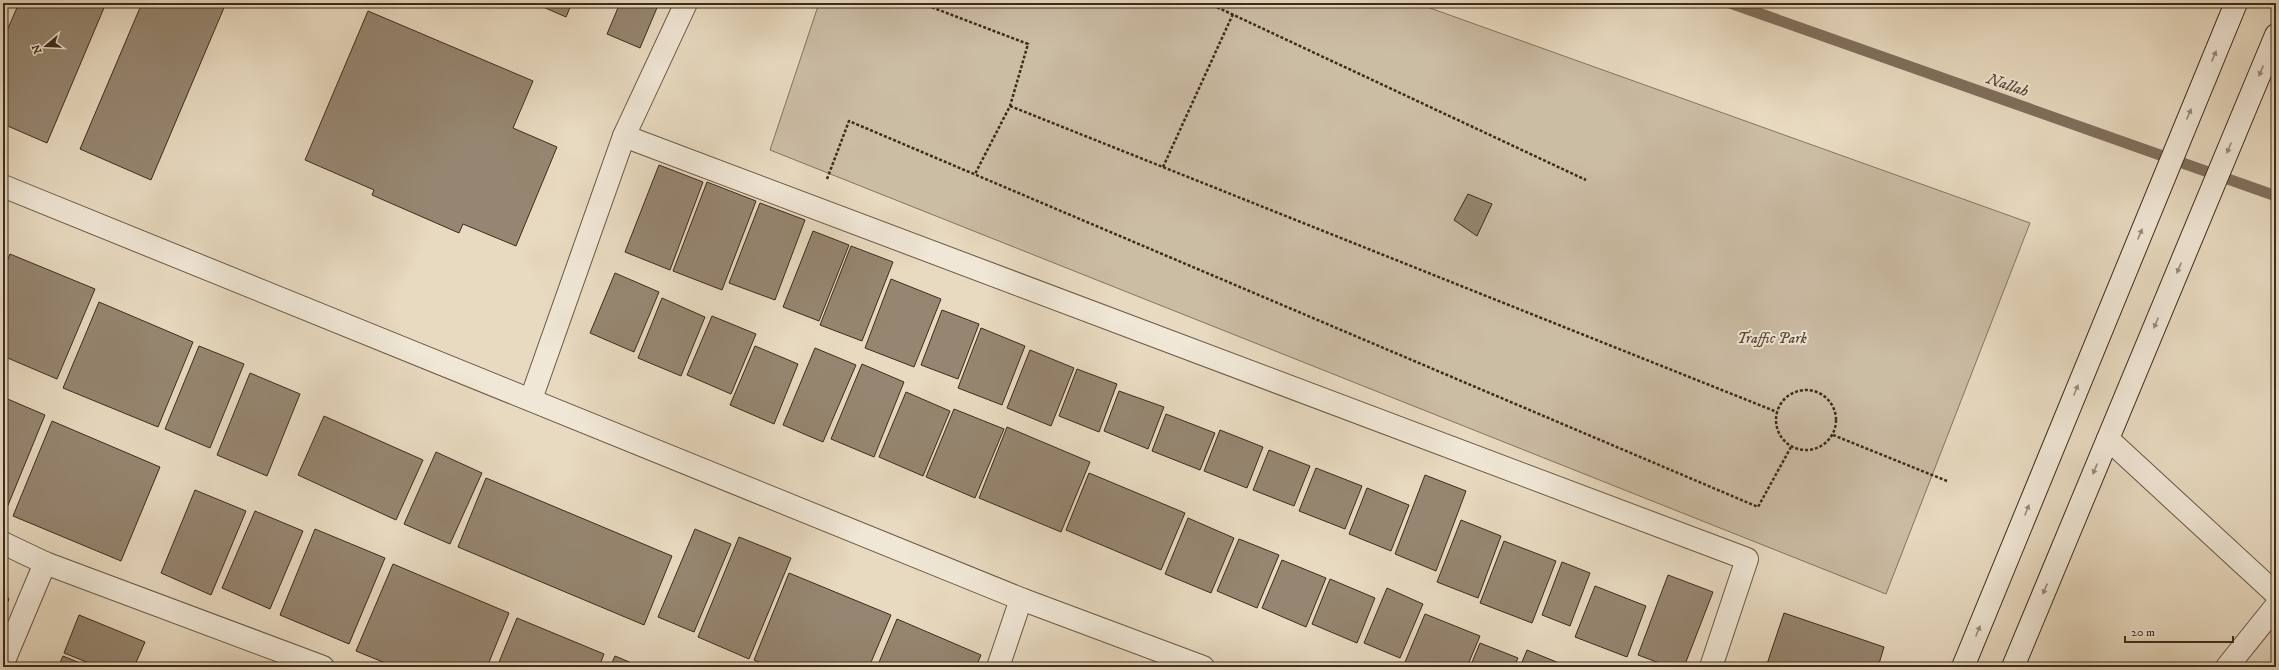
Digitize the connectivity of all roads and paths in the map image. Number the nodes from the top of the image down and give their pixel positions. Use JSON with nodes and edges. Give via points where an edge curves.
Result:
{"nodes":[{"id":1,"x":686,"y":3,"type":"edge"},
{"id":2,"x":932,"y":3,"type":"edge"},
{"id":3,"x":1208,"y":3,"type":"edge"},
{"id":4,"x":2236,"y":3,"type":"edge"},
{"id":5,"x":1233,"y":14,"type":"junction"},
{"id":6,"x":2275,"y":39,"type":"edge"},
{"id":7,"x":1010,"y":106,"type":"junction"},
{"id":8,"x":624,"y":136,"type":"junction"},
{"id":9,"x":1163,"y":167,"type":"junction"},
{"id":10,"x":975,"y":174,"type":"junction"},
{"id":11,"x":1586,"y":180,"type":"dead end"},
{"id":12,"x":3,"y":186,"type":"edge"},
{"id":13,"x":816,"y":208,"type":"junction"},
{"id":14,"x":531,"y":399,"type":"junction"},
{"id":15,"x":1777,"y":412,"type":"junction"},
{"id":16,"x":1833,"y":435,"type":"junction"},
{"id":17,"x":2108,"y":439,"type":"junction"},
{"id":18,"x":1791,"y":447,"type":"junction"},
{"id":19,"x":1947,"y":481,"type":"dead end"},
{"id":20,"x":3,"y":543,"type":"edge"},
{"id":21,"x":45,"y":563,"type":"junction"},
{"id":22,"x":2276,"y":594,"type":"edge"},
{"id":23,"x":1021,"y":599,"type":"junction"},
{"id":24,"x":2276,"y":606,"type":"edge"},
{"id":25,"x":278,"y":659,"type":"edge"},
{"id":26,"x":3,"y":663,"type":"edge"},
{"id":27,"x":323,"y":667,"type":"edge"},
{"id":28,"x":998,"y":667,"type":"edge"},
{"id":29,"x":1203,"y":667,"type":"edge"},
{"id":30,"x":1711,"y":667,"type":"edge"},
{"id":31,"x":1963,"y":667,"type":"edge"},
{"id":32,"x":2013,"y":667,"type":"edge"},
{"id":33,"x":2227,"y":667,"type":"edge"}],
"edges":[{"from":1,"to":8,"type":"street"},
{"from":2,"to":7,"type":"path","via":[[931,7],[1028,44]]},
{"from":3,"to":5,"type":"path"},
{"from":31,"to":4,"type":"street","one_way":true},
{"from":5,"to":9,"type":"path"},
{"from":5,"to":11,"type":"path"},
{"from":6,"to":17,"type":"street","one_way":true},
{"from":7,"to":9,"type":"path"},
{"from":7,"to":10,"type":"path"},
{"from":8,"to":13,"type":"street"},
{"from":8,"to":14,"type":"street"},
{"from":9,"to":15,"type":"path"},
{"from":10,"to":13,"type":"path","via":[[849,121]]},
{"from":10,"to":18,"type":"path","via":[[1758,507]]},
{"from":12,"to":14,"type":"street"},
{"from":13,"to":30,"type":"street","via":[[1747,559]]},
{"from":14,"to":23,"type":"street"},
{"from":15,"to":16,"type":"path","via":[[1788,395],[1808,390],[1818,392],[1833,406],[1836,425]]},
{"from":15,"to":18,"type":"path","via":[[1778,432]]},
{"from":16,"to":18,"type":"path","via":[[1819,449],[1800,450]]},
{"from":16,"to":19,"type":"path"},
{"from":17,"to":22,"type":"street"},
{"from":17,"to":32,"type":"street","one_way":true},
{"from":20,"to":21,"type":"street"},
{"from":21,"to":25,"type":"street"},
{"from":21,"to":26,"type":"street"},
{"from":23,"to":28,"type":"street"},
{"from":23,"to":29,"type":"street"},
{"from":24,"to":33,"type":"street"},
{"from":25,"to":27,"type":"street"}]}
